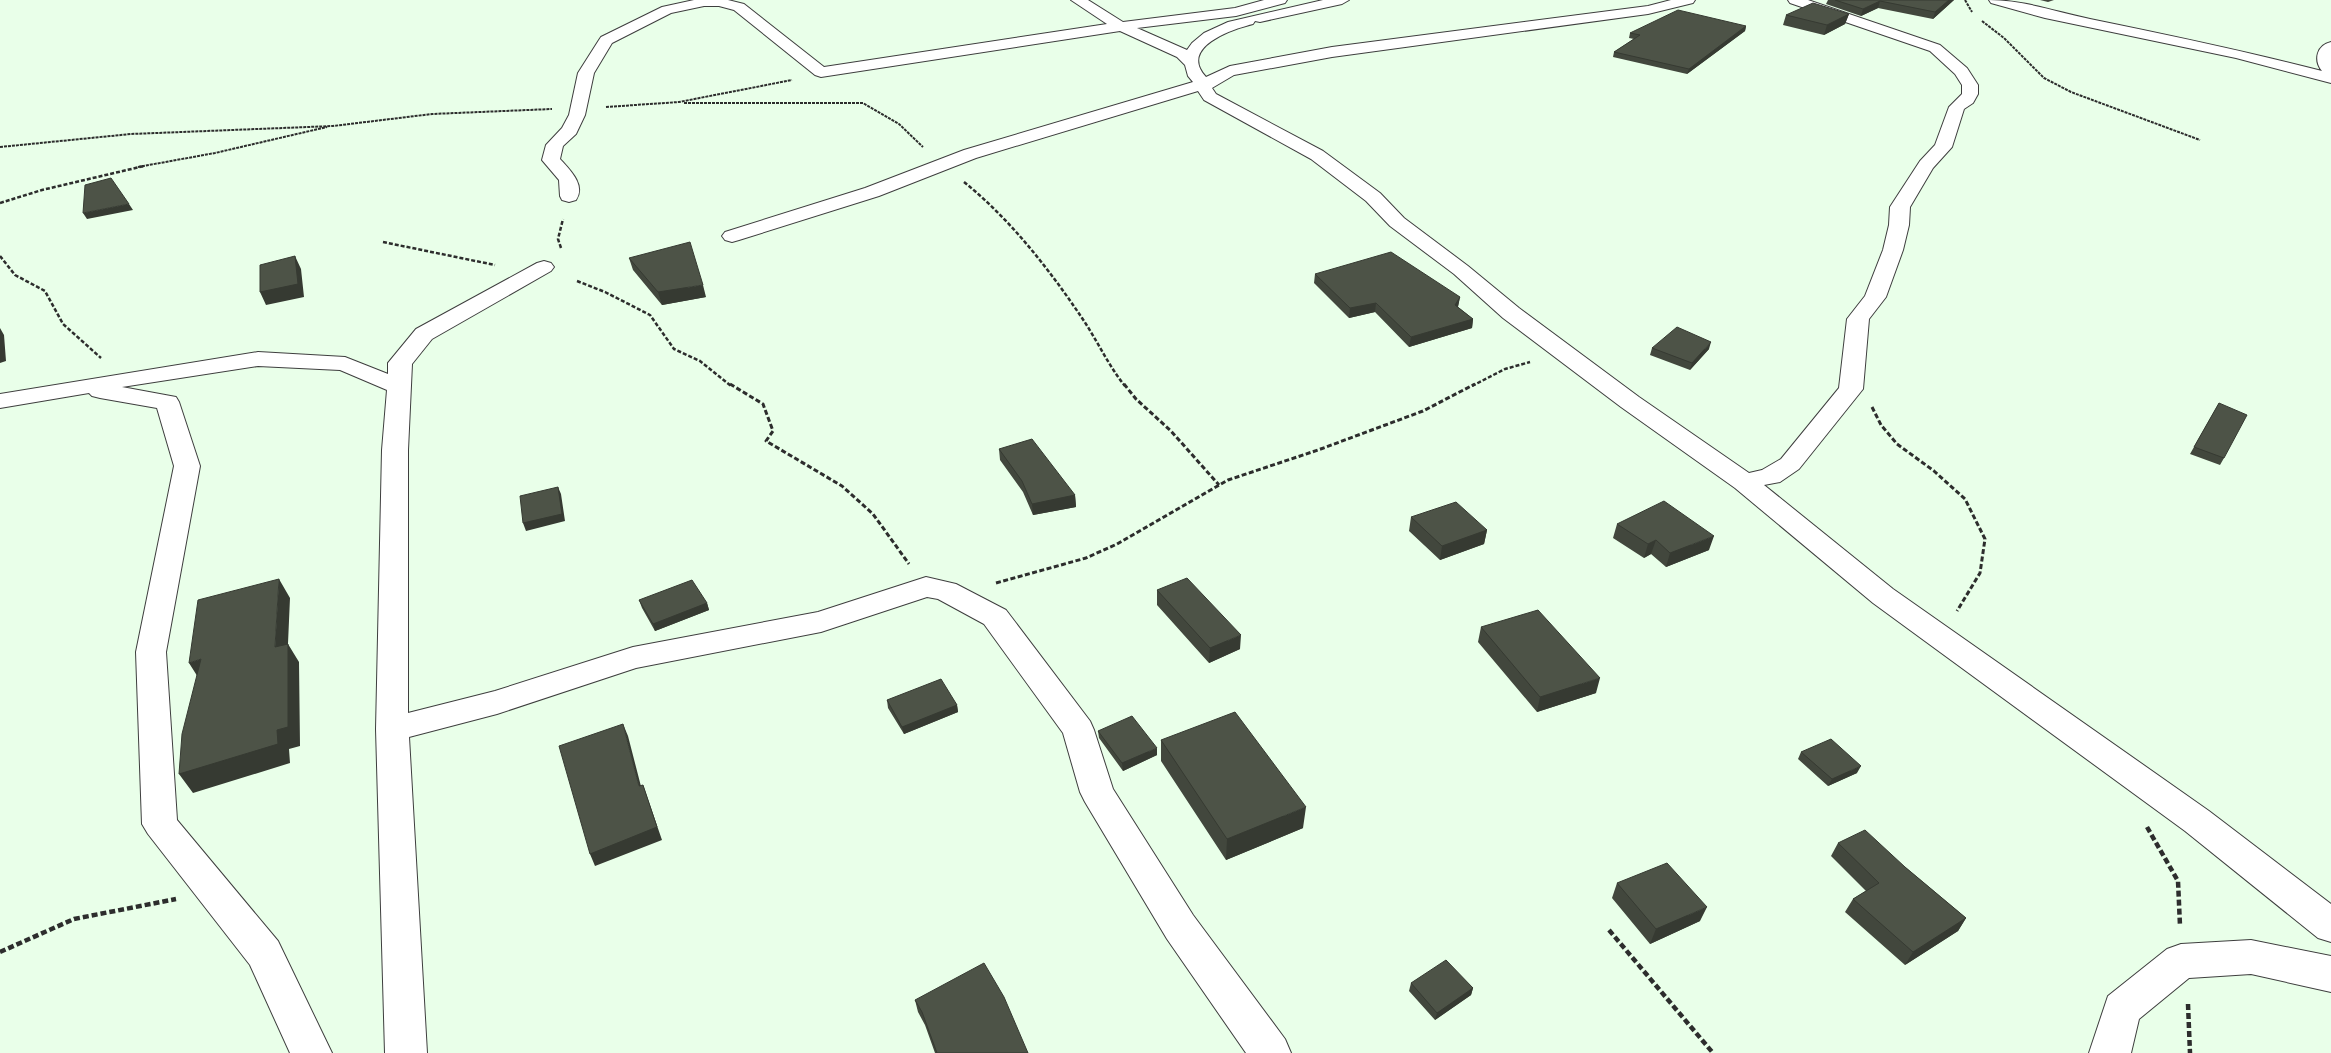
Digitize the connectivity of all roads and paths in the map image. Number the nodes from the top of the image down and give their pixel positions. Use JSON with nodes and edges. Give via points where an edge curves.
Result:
{"nodes":[{"id":1,"x":1078,"y":0,"type":"edge"},
{"id":2,"x":1275,"y":0,"type":"edge"},
{"id":3,"x":1280,"y":0,"type":"edge"},
{"id":4,"x":1342,"y":0,"type":"edge"},
{"id":5,"x":1688,"y":0,"type":"edge"},
{"id":6,"x":1795,"y":0,"type":"edge"},
{"id":7,"x":1965,"y":0,"type":"edge"},
{"id":8,"x":1996,"y":0,"type":"edge"},
{"id":9,"x":1260,"y":18,"type":"junction"},
{"id":10,"x":1122,"y":26,"type":"junction"},
{"id":11,"x":2331,"y":46,"type":"edge"},
{"id":12,"x":1192,"y":64,"type":"junction"},
{"id":13,"x":821,"y":72,"type":"junction"},
{"id":14,"x":2331,"y":72,"type":"edge"},
{"id":15,"x":2331,"y":78,"type":"edge"},
{"id":16,"x":1204,"y":84,"type":"junction"},
{"id":17,"x":678,"y":102,"type":"junction"},
{"id":18,"x":579,"y":108,"type":"junction"},
{"id":19,"x":333,"y":126,"type":"junction"},
{"id":20,"x":2200,"y":140,"type":"dead end"},
{"id":21,"x":0,"y":147,"type":"edge"},
{"id":22,"x":941,"y":165,"type":"junction"},
{"id":23,"x":569,"y":196,"type":"joint"},
{"id":24,"x":0,"y":203,"type":"edge"},
{"id":25,"x":732,"y":236,"type":"dead end"},
{"id":26,"x":384,"y":242,"type":"dead end"},
{"id":27,"x":0,"y":256,"type":"edge"},
{"id":28,"x":544,"y":267,"type":"junction"},
{"id":29,"x":577,"y":281,"type":"dead end"},
{"id":30,"x":1564,"y":352,"type":"junction"},
{"id":31,"x":134,"y":377,"type":"junction"},
{"id":32,"x":1853,"y":378,"type":"junction"},
{"id":33,"x":400,"y":387,"type":"junction"},
{"id":34,"x":5,"y":400,"type":"edge"},
{"id":35,"x":1744,"y":482,"type":"junction"},
{"id":36,"x":1220,"y":485,"type":"junction"},
{"id":37,"x":990,"y":583,"type":"dead end"},
{"id":38,"x":926,"y":587,"type":"junction"},
{"id":39,"x":1938,"y":636,"type":"junction"},
{"id":40,"x":392,"y":729,"type":"junction"},
{"id":41,"x":2145,"y":823,"type":"dead end"},
{"id":42,"x":184,"y":904,"type":"dead end"},
{"id":43,"x":2331,"y":926,"type":"edge"},
{"id":44,"x":1609,"y":930,"type":"dead end"},
{"id":45,"x":0,"y":952,"type":"edge"},
{"id":46,"x":2181,"y":960,"type":"junction"},
{"id":47,"x":2331,"y":974,"type":"edge"},
{"id":48,"x":310,"y":1053,"type":"edge"},
{"id":49,"x":406,"y":1053,"type":"edge"},
{"id":50,"x":1270,"y":1053,"type":"edge"},
{"id":51,"x":1713,"y":1053,"type":"edge"},
{"id":52,"x":2110,"y":1053,"type":"edge"},
{"id":53,"x":2190,"y":1053,"type":"edge"}],
"edges":[{"from":1,"to":10,"type":"street"},
{"from":2,"to":3,"type":"street"},
{"from":2,"to":9,"type":"street","via":[[1266,6]]},
{"from":2,"to":10,"type":"street","via":[[1236,12]]},
{"from":4,"to":9,"type":"street"},
{"from":5,"to":16,"type":"street","via":[[1648,10],[1280,60],[1230,71]]},
{"from":6,"to":32,"type":"street","via":[[1935,48],[1961,71],[1970,85],[1970,94],[1957,107],[1943,147],[1926,165],[1900,207],[1893,250],[1875,297],[1858,319]]},
{"from":7,"to":20,"type":"path","via":[[1972,13],[2004,38],[2044,78],[2071,92]]},
{"from":8,"to":15,"type":"street","via":[[2045,14],[2237,54]]},
{"from":9,"to":12,"type":"street","via":[[1217,31],[1194,51]]},
{"from":10,"to":12,"type":"street","via":[[1182,54]]},
{"from":10,"to":13,"type":"street"},
{"from":11,"to":14,"type":"street","via":[[2324,55],[2324,64]]},
{"from":12,"to":16,"type":"street","via":[[1196,76]]},
{"from":13,"to":17,"type":"path"},
{"from":13,"to":18,"type":"street","via":[[739,7],[704,2],[667,10],[606,40],[586,73]]},
{"from":16,"to":22,"type":"street"},
{"from":16,"to":30,"type":"street","via":[[1210,97],[1283,135],[1373,197],[1397,222]]},
{"from":17,"to":18,"type":"path"},
{"from":17,"to":22,"type":"path","via":[[863,103],[899,124]]},
{"from":18,"to":19,"type":"path","via":[[455,112]]},
{"from":18,"to":23,"type":"street","via":[[570,130],[555,145],[551,160],[568,179]]},
{"from":19,"to":21,"type":"path","via":[[131,134]]},
{"from":19,"to":24,"type":"path","via":[[146,165]]},
{"from":22,"to":25,"type":"street","via":[[863,195]]},
{"from":22,"to":36,"type":"path","via":[[979,194],[1045,265],[1117,376]]},
{"from":23,"to":28,"type":"path","via":[[558,239],[562,252]]},
{"from":26,"to":28,"type":"path","via":[[523,271]]},
{"from":27,"to":31,"type":"path","via":[[15,276],[45,291],[63,324],[92,351]]},
{"from":28,"to":33,"type":"street","via":[[424,334],[400,363]]},
{"from":29,"to":38,"type":"path","via":[[650,315],[674,349],[700,362],[734,388],[763,404],[773,430],[766,441],[842,486],[872,514]]},
{"from":30,"to":35,"type":"street"},
{"from":30,"to":36,"type":"path","via":[[1505,369],[1424,411]]},
{"from":31,"to":33,"type":"street","via":[[258,359],[344,364]]},
{"from":31,"to":34,"type":"street"},
{"from":32,"to":35,"type":"street","via":[[1851,389],[1790,464],[1771,476]]},
{"from":32,"to":39,"type":"path","via":[[1881,425],[1897,444],[1965,499],[1986,539],[1980,573]]},
{"from":33,"to":40,"type":"street","via":[[395,450]]},
{"from":34,"to":48,"type":"street","via":[[102,391],[167,402],[187,466],[151,652],[160,824],[264,953]]},
{"from":35,"to":39,"type":"street","via":[[1883,596]]},
{"from":36,"to":37,"type":"path","via":[[1117,544],[1086,558]]},
{"from":38,"to":40,"type":"street","via":[[822,622],[633,658],[497,702]]},
{"from":38,"to":50,"type":"street","via":[[946,591],[995,616],[1078,730],[1097,792],[1180,927]]},
{"from":39,"to":43,"type":"street","via":[[2196,821]]},
{"from":40,"to":49,"type":"street"},
{"from":41,"to":46,"type":"path","via":[[2178,881]]},
{"from":42,"to":45,"type":"path","via":[[176,899],[74,919]]},
{"from":44,"to":51,"type":"path"},
{"from":46,"to":47,"type":"street","via":[[2251,957]]},
{"from":46,"to":52,"type":"street","via":[[2122,1009]]},
{"from":46,"to":53,"type":"path","via":[[2190,1022]]}]}
